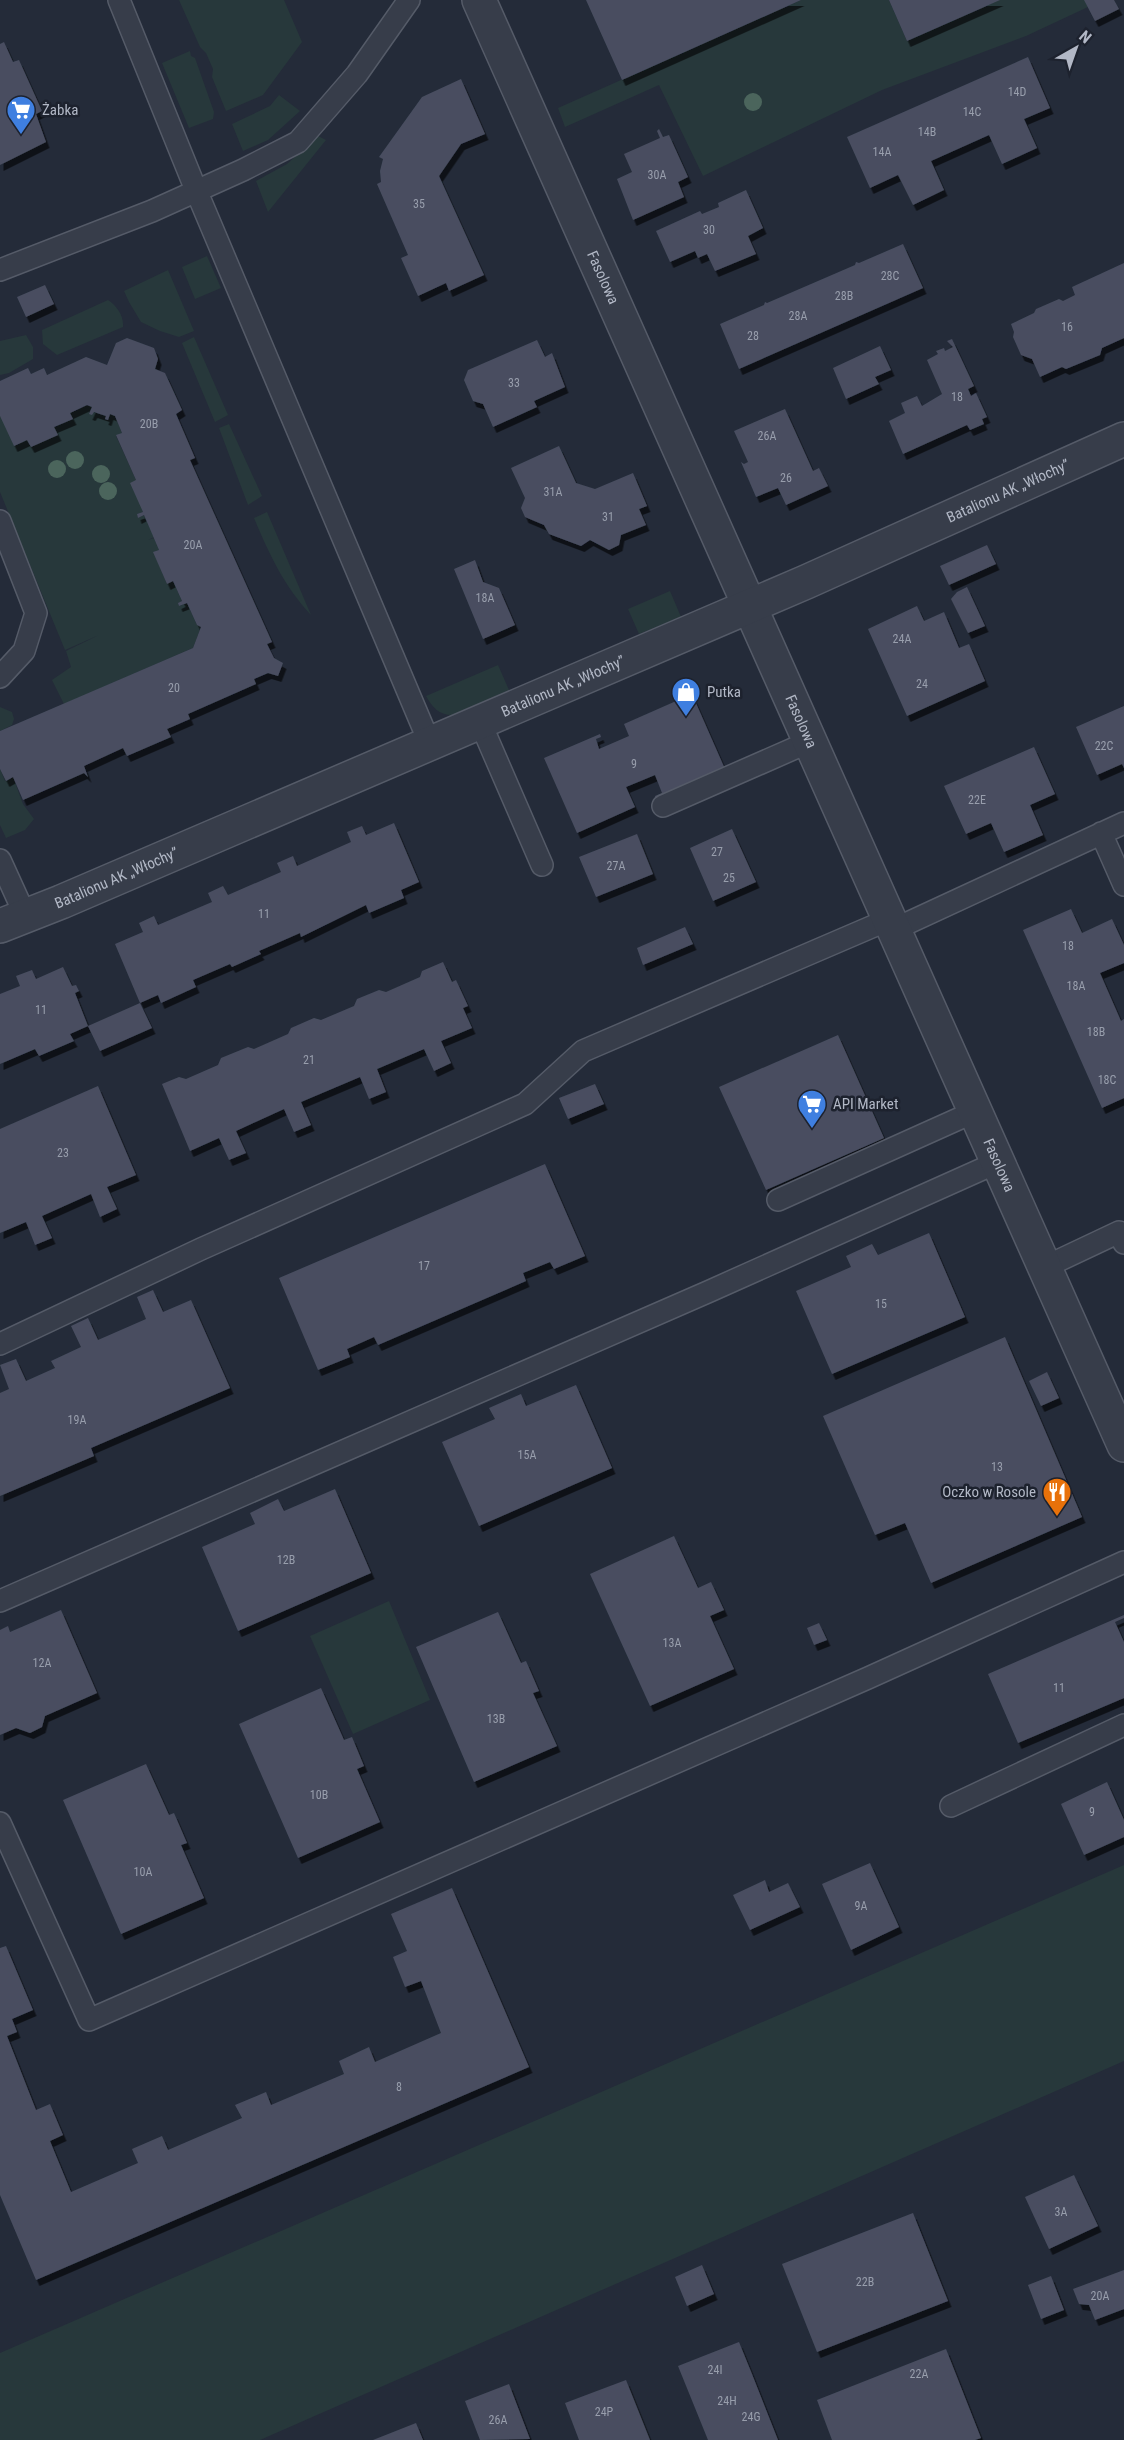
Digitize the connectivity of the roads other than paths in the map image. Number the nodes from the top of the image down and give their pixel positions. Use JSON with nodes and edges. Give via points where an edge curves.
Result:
{"nodes":[{"id":1,"x":119,"y":0,"type":"edge"},
{"id":2,"x":410,"y":0,"type":"edge"},
{"id":3,"x":479,"y":0,"type":"edge"},
{"id":4,"x":196,"y":190,"type":"junction"},
{"id":5,"x":0,"y":270,"type":"edge"},
{"id":6,"x":1124,"y":439,"type":"edge"},
{"id":7,"x":0,"y":521,"type":"edge"},
{"id":8,"x":751,"y":605,"type":"junction"},
{"id":9,"x":0,"y":677,"type":"edge"},
{"id":10,"x":480,"y":722,"type":"junction"},
{"id":11,"x":811,"y":741,"type":"junction"},
{"id":12,"x":430,"y":744,"type":"junction"},
{"id":13,"x":663,"y":806,"type":"dead end"},
{"id":14,"x":1124,"y":823,"type":"edge"},
{"id":15,"x":1101,"y":833,"type":"junction"},
{"id":16,"x":0,"y":860,"type":"edge"},
{"id":17,"x":542,"y":865,"type":"dead end"},
{"id":18,"x":1124,"y":885,"type":"edge"},
{"id":19,"x":12,"y":920,"type":"edge"},
{"id":20,"x":892,"y":924,"type":"junction"},
{"id":21,"x":976,"y":1111,"type":"junction"},
{"id":22,"x":998,"y":1162,"type":"junction"},
{"id":23,"x":778,"y":1200,"type":"dead end"},
{"id":24,"x":1124,"y":1243,"type":"edge"},
{"id":25,"x":1045,"y":1267,"type":"junction"},
{"id":26,"x":0,"y":1344,"type":"edge"},
{"id":27,"x":1124,"y":1445,"type":"edge"},
{"id":28,"x":1124,"y":1562,"type":"edge"},
{"id":29,"x":0,"y":1601,"type":"edge"},
{"id":30,"x":1124,"y":1725,"type":"edge"},
{"id":31,"x":951,"y":1806,"type":"dead end"},
{"id":32,"x":0,"y":1823,"type":"edge"}],
"edges":[{"from":1,"to":4,"type":"lane"},
{"from":2,"to":4,"type":"lane","via":[[357,74],[298,142]]},
{"from":3,"to":8,"type":"street","name":"Fasolowa"},
{"from":4,"to":5,"type":"lane"},
{"from":4,"to":12,"type":"lane"},
{"from":6,"to":8,"type":"street","name":"Batalionu AK „Włochy”"},
{"from":7,"to":9,"type":"lane","via":[[36,613],[24,651]]},
{"from":8,"to":10,"type":"street","name":"Batalionu AK „Włochy”"},
{"from":8,"to":11,"type":"street","name":"Fasolowa"},
{"from":10,"to":12,"type":"street","name":"Batalionu AK „Włochy”"},
{"from":10,"to":17,"type":"lane"},
{"from":11,"to":13,"type":"lane"},
{"from":11,"to":20,"type":"street","name":"Fasolowa"},
{"from":12,"to":19,"type":"street","name":"Batalionu AK „Włochy”"},
{"from":14,"to":15,"type":"lane"},
{"from":15,"to":18,"type":"lane"},
{"from":15,"to":20,"type":"lane"},
{"from":16,"to":19,"type":"lane"},
{"from":20,"to":21,"type":"street","name":"Fasolowa"},
{"from":20,"to":26,"type":"lane","via":[[583,1051],[525,1104]]},
{"from":21,"to":22,"type":"street","name":"Fasolowa"},
{"from":21,"to":23,"type":"lane"},
{"from":22,"to":25,"type":"street","name":"Fasolowa"},
{"from":22,"to":29,"type":"lane","via":[[710,1292]]},
{"from":24,"to":25,"type":"lane","via":[[1119,1232]]},
{"from":25,"to":27,"type":"street","name":"Fasolowa"},
{"from":28,"to":32,"type":"lane","via":[[89,2020]]},
{"from":30,"to":31,"type":"lane"}]}
